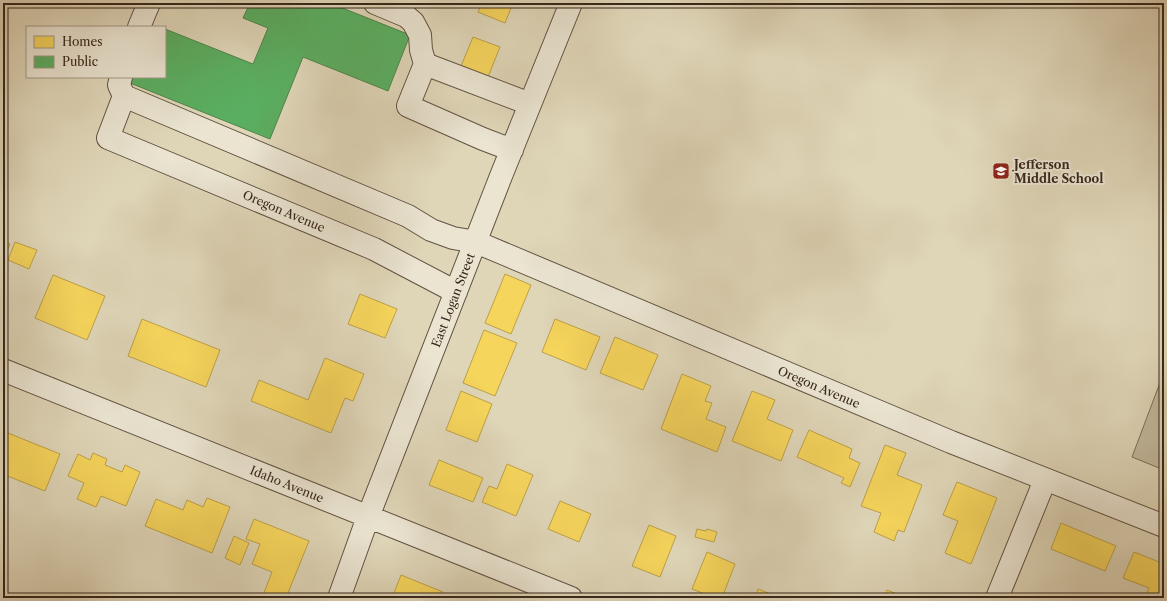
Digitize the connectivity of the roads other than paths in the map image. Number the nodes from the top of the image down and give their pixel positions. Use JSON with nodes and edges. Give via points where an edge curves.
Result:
{"nodes":[{"id":1,"x":149,"y":3,"type":"edge"},
{"id":2,"x":375,"y":3,"type":"edge"},
{"id":3,"x":570,"y":3,"type":"edge"},
{"id":4,"x":139,"y":26,"type":"edge"},
{"id":5,"x":425,"y":64,"type":"junction"},
{"id":6,"x":123,"y":86,"type":"edge"},
{"id":7,"x":530,"y":104,"type":"junction"},
{"id":8,"x":512,"y":150,"type":"junction"},
{"id":9,"x":476,"y":242,"type":"junction"},
{"id":10,"x":456,"y":292,"type":"junction"},
{"id":11,"x":3,"y":370,"type":"edge"},
{"id":12,"x":1045,"y":480,"type":"junction"},
{"id":13,"x":368,"y":517,"type":"junction"},
{"id":14,"x":1164,"y":526,"type":"edge"},
{"id":15,"x":338,"y":598,"type":"edge"},
{"id":16,"x":571,"y":598,"type":"edge"},
{"id":17,"x":997,"y":598,"type":"edge"}],
"edges":[{"from":1,"to":4,"type":"street"},
{"from":2,"to":5,"type":"street","via":[[406,16],[413,22],[420,35]]},
{"from":3,"to":7,"type":"street","name":"East Logan Street"},
{"from":5,"to":7,"type":"street"},
{"from":5,"to":8,"type":"street","via":[[408,106]]},
{"from":6,"to":9,"type":"street","name":"Oregon Avenue","via":[[408,216],[431,230],[453,238]]},
{"from":6,"to":10,"type":"street","name":"Oregon Avenue","via":[[108,138],[374,249]]},
{"from":7,"to":8,"type":"street","name":"East Logan Street"},
{"from":8,"to":9,"type":"street","name":"East Logan Street"},
{"from":9,"to":10,"type":"street","name":"East Logan Street"},
{"from":9,"to":12,"type":"street","name":"Oregon Avenue"},
{"from":10,"to":13,"type":"street","name":"East Logan Street"},
{"from":11,"to":13,"type":"street","name":"Idaho Avenue"},
{"from":12,"to":14,"type":"street","name":"Oregon Avenue"},
{"from":12,"to":17,"type":"street"},
{"from":13,"to":15,"type":"street","name":"East Logan Street"},
{"from":13,"to":16,"type":"street","name":"Idaho Avenue"}]}
